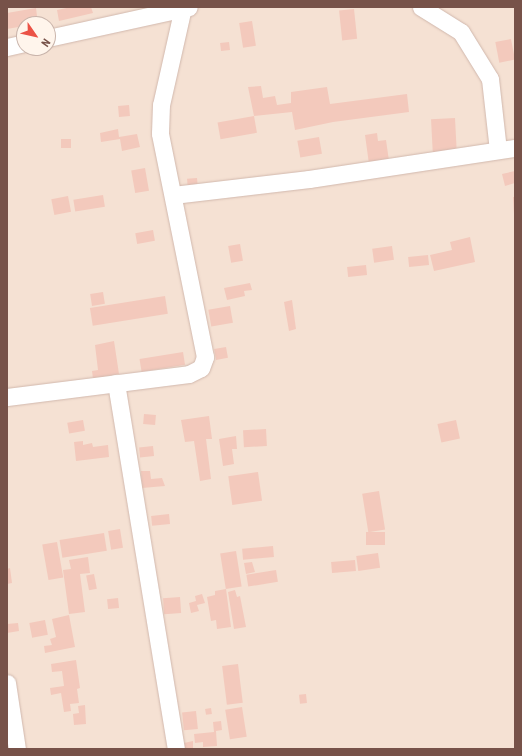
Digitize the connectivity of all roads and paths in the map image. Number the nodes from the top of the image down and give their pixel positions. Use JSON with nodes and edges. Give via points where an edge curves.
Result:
{"nodes":[{"id":1,"x":185,"y":7,"type":"edge"},
{"id":2,"x":421,"y":7,"type":"edge"},
{"id":3,"x":56,"y":36,"type":"edge"},
{"id":4,"x":515,"y":148,"type":"edge"},
{"id":5,"x":498,"y":150,"type":"junction"},
{"id":6,"x":173,"y":194,"type":"junction"},
{"id":7,"x":116,"y":383,"type":"junction"},
{"id":8,"x":7,"y":397,"type":"edge"},
{"id":9,"x":7,"y":683,"type":"edge"},
{"id":10,"x":17,"y":749,"type":"edge"},
{"id":11,"x":176,"y":749,"type":"edge"}],
"edges":[{"from":1,"to":3,"type":"street"},
{"from":1,"to":6,"type":"street","via":[[161,105],[160,133]]},
{"from":2,"to":5,"type":"street","via":[[461,32],[490,79]]},
{"from":4,"to":5,"type":"street"},
{"from":5,"to":6,"type":"street","via":[[309,179]]},
{"from":6,"to":7,"type":"street","via":[[205,357],[201,368],[189,374]]},
{"from":7,"to":8,"type":"street"},
{"from":7,"to":11,"type":"street"},
{"from":9,"to":10,"type":"street"}]}
